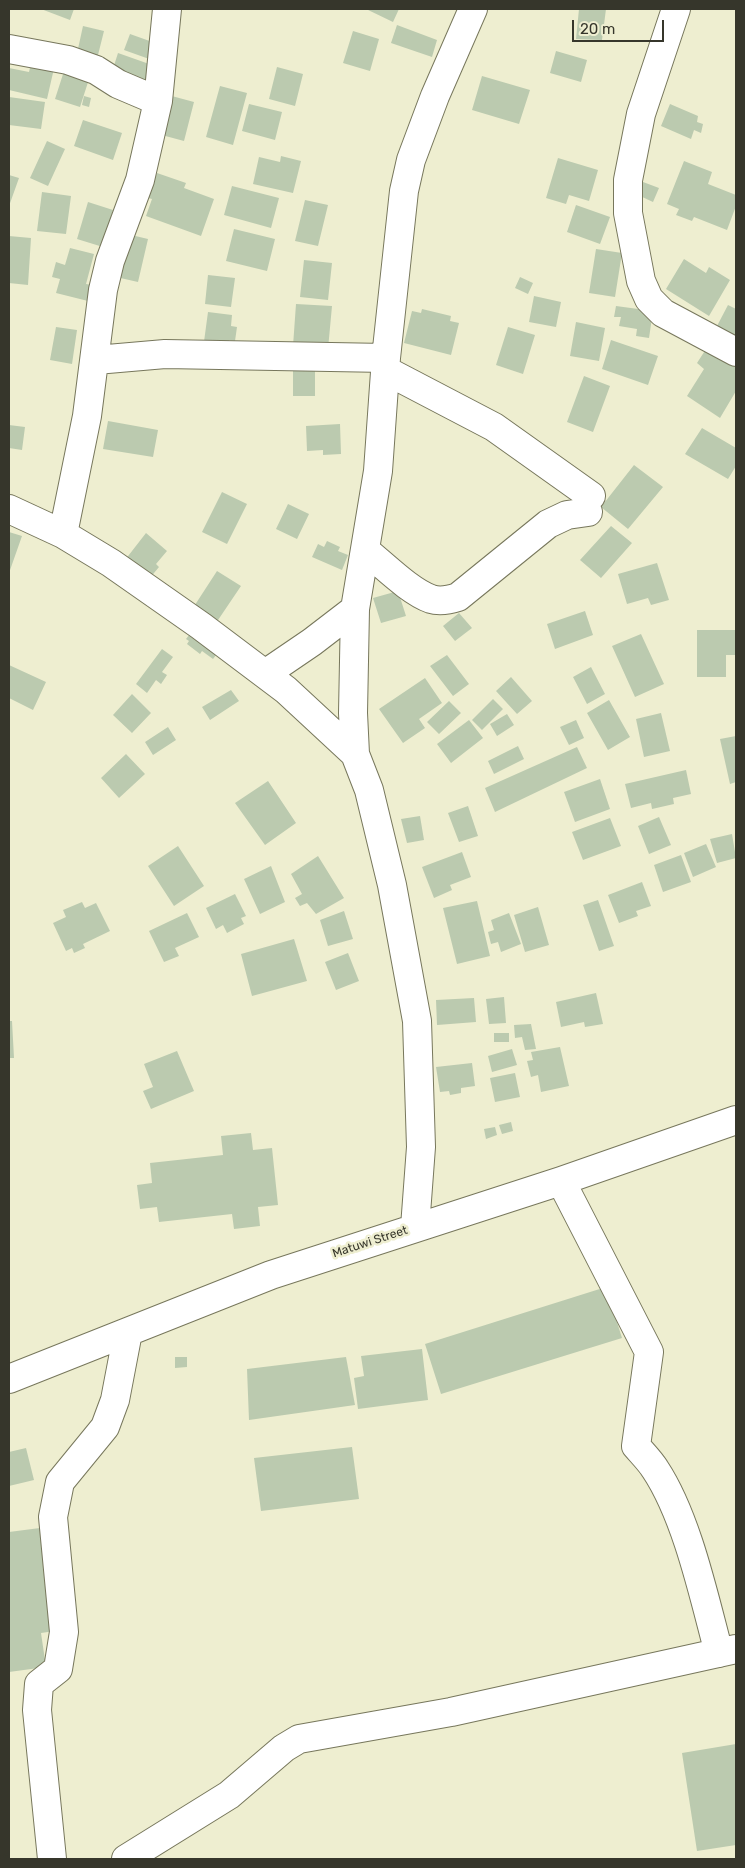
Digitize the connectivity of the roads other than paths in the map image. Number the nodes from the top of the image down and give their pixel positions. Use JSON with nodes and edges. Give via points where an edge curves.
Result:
{"nodes":[{"id":1,"x":167,"y":9,"type":"edge"},
{"id":2,"x":472,"y":9,"type":"edge"},
{"id":3,"x":676,"y":9,"type":"edge"},
{"id":4,"x":9,"y":49,"type":"edge"},
{"id":5,"x":158,"y":101,"type":"junction"},
{"id":6,"x":736,"y":352,"type":"edge"},
{"id":7,"x":96,"y":360,"type":"junction"},
{"id":8,"x":386,"y":364,"type":"junction"},
{"id":9,"x":9,"y":509,"type":"edge"},
{"id":10,"x":63,"y":534,"type":"junction"},
{"id":11,"x":366,"y":551,"type":"junction"},
{"id":12,"x":356,"y":608,"type":"junction"},
{"id":13,"x":265,"y":674,"type":"junction"},
{"id":14,"x":355,"y":754,"type":"junction"},
{"id":15,"x":736,"y":1120,"type":"edge"},
{"id":16,"x":561,"y":1181,"type":"junction"},
{"id":17,"x":415,"y":1227,"type":"junction"},
{"id":18,"x":128,"y":1332,"type":"junction"},
{"id":19,"x":9,"y":1378,"type":"edge"},
{"id":20,"x":728,"y":1651,"type":"edge"},
{"id":21,"x":52,"y":1859,"type":"edge"},
{"id":22,"x":126,"y":1859,"type":"edge"}],
"edges":[{"from":1,"to":5,"type":"street"},
{"from":2,"to":8,"type":"street","via":[[411,160],[398,232]]},
{"from":3,"to":6,"type":"street","via":[[641,114],[628,180],[628,213],[641,281],[649,300],[663,313]]},
{"from":4,"to":5,"type":"street","via":[[68,60],[96,70],[118,84]]},
{"from":5,"to":7,"type":"street","via":[[140,180],[110,260]]},
{"from":7,"to":8,"type":"street","via":[[165,354]]},
{"from":7,"to":10,"type":"street"},
{"from":8,"to":11,"type":"street","via":[[378,471]]},
{"from":8,"to":11,"type":"street","via":[[494,427],[589,504],[548,524],[458,597],[445,601],[431,599],[418,592]]},
{"from":9,"to":10,"type":"street"},
{"from":10,"to":13,"type":"street","via":[[111,564]]},
{"from":11,"to":12,"type":"street"},
{"from":12,"to":13,"type":"street"},
{"from":12,"to":14,"type":"street"},
{"from":13,"to":14,"type":"street"},
{"from":14,"to":17,"type":"street","via":[[369,790],[392,885],[417,1021],[421,1147]]},
{"from":15,"to":16,"type":"street","name":"Matuwi Street"},
{"from":16,"to":17,"type":"street","name":"Matuwi Street"},
{"from":16,"to":20,"type":"street","via":[[649,1352],[636,1446],[655,1470],[671,1500]]},
{"from":17,"to":18,"type":"street","name":"Matuwi Street","via":[[271,1275]]},
{"from":18,"to":19,"type":"street","name":"Matuwi Street"},
{"from":18,"to":21,"type":"street","via":[[115,1400],[105,1427],[60,1482],[53,1517],[64,1632],[58,1669],[39,1684],[37,1710]]},
{"from":20,"to":22,"type":"street","via":[[451,1712],[299,1739],[229,1795]]}]}
